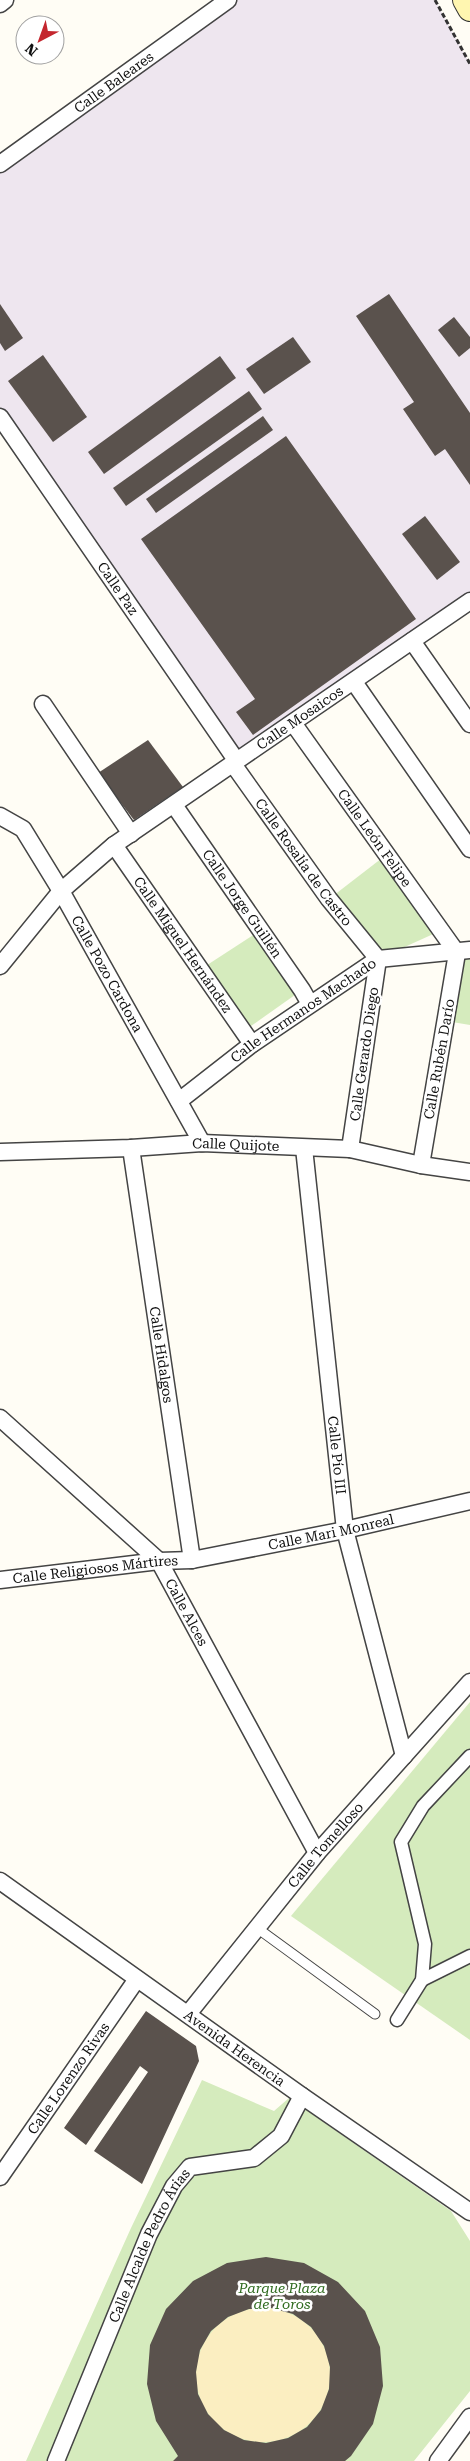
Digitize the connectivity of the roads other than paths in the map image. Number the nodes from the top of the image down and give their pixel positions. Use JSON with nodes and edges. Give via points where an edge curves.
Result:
{"nodes":[{"id":1,"x":5,"y":0,"type":"edge"},
{"id":2,"x":228,"y":0,"type":"edge"},
{"id":3,"x":465,"y":0,"type":"edge"},
{"id":4,"x":0,"y":4,"type":"edge"},
{"id":5,"x":470,"y":9,"type":"edge"},
{"id":6,"x":0,"y":164,"type":"edge"},
{"id":7,"x":0,"y":417,"type":"edge"},
{"id":8,"x":470,"y":601,"type":"edge"},
{"id":9,"x":412,"y":641,"type":"junction"},
{"id":10,"x":354,"y":682,"type":"junction"},
{"id":11,"x":43,"y":704,"type":"dead end"},
{"id":12,"x":294,"y":722,"type":"junction"},
{"id":13,"x":470,"y":724,"type":"edge"},
{"id":14,"x":234,"y":762,"type":"junction"},
{"id":15,"x":174,"y":805,"type":"junction"},
{"id":16,"x":0,"y":816,"type":"edge"},
{"id":17,"x":130,"y":834,"type":"junction"},
{"id":18,"x":114,"y":845,"type":"junction"},
{"id":19,"x":470,"y":849,"type":"edge"},
{"id":20,"x":60,"y":891,"type":"junction"},
{"id":21,"x":464,"y":951,"type":"edge"},
{"id":22,"x":378,"y":959,"type":"junction"},
{"id":23,"x":0,"y":966,"type":"edge"},
{"id":24,"x":310,"y":1004,"type":"junction"},
{"id":25,"x":252,"y":1044,"type":"junction"},
{"id":26,"x":179,"y":1101,"type":"junction"},
{"id":27,"x":202,"y":1143,"type":"junction"},
{"id":28,"x":132,"y":1148,"type":"junction"},
{"id":29,"x":304,"y":1148,"type":"junction"},
{"id":30,"x":350,"y":1149,"type":"junction"},
{"id":31,"x":0,"y":1152,"type":"edge"},
{"id":32,"x":421,"y":1165,"type":"junction"},
{"id":33,"x":470,"y":1172,"type":"edge"},
{"id":34,"x":0,"y":1418,"type":"edge"},
{"id":35,"x":470,"y":1501,"type":"edge"},
{"id":36,"x":345,"y":1530,"type":"junction"},
{"id":37,"x":192,"y":1560,"type":"junction"},
{"id":38,"x":159,"y":1561,"type":"junction"},
{"id":39,"x":0,"y":1580,"type":"edge"},
{"id":40,"x":470,"y":1682,"type":"edge"},
{"id":41,"x":404,"y":1756,"type":"junction"},
{"id":42,"x":470,"y":1756,"type":"edge"},
{"id":43,"x":317,"y":1853,"type":"junction"},
{"id":44,"x":0,"y":1881,"type":"edge"},
{"id":45,"x":257,"y":1928,"type":"junction"},
{"id":46,"x":470,"y":1956,"type":"edge"},
{"id":47,"x":137,"y":1979,"type":"junction"},
{"id":48,"x":422,"y":1980,"type":"junction"},
{"id":49,"x":188,"y":2014,"type":"junction"},
{"id":50,"x":375,"y":2014,"type":"dead end"},
{"id":51,"x":397,"y":2020,"type":"dead end"},
{"id":52,"x":302,"y":2096,"type":"junction"},
{"id":53,"x":0,"y":2178,"type":"edge"},
{"id":54,"x":467,"y":2213,"type":"edge"},
{"id":55,"x":470,"y":2417,"type":"edge"},
{"id":56,"x":56,"y":2461,"type":"edge"},
{"id":57,"x":438,"y":2461,"type":"edge"}],
"edges":[{"from":1,"to":4,"type":"street"},
{"from":2,"to":6,"type":"street","name":"Calle Baleares"},
{"from":3,"to":5,"type":"main road"},
{"from":7,"to":14,"type":"street","name":"Calle Paz"},
{"from":8,"to":9,"type":"street","name":"Calle Mosaicos"},
{"from":9,"to":10,"type":"street","name":"Calle Mosaicos"},
{"from":9,"to":13,"type":"street"},
{"from":10,"to":12,"type":"street","name":"Calle Mosaicos"},
{"from":10,"to":19,"type":"street"},
{"from":11,"to":17,"type":"street"},
{"from":12,"to":14,"type":"street","name":"Calle Mosaicos"},
{"from":12,"to":21,"type":"street","name":"Calle León Felipe"},
{"from":14,"to":15,"type":"street","name":"Calle Mosaicos"},
{"from":14,"to":22,"type":"street","name":"Calle Rosalía de Castro","via":[[329,899]]},
{"from":15,"to":17,"type":"street","name":"Calle Mosaicos"},
{"from":15,"to":24,"type":"street","name":"Calle Jorge Guillén"},
{"from":16,"to":20,"type":"street","name":"Calle Pozo Cardona","via":[[23,829]]},
{"from":17,"to":18,"type":"street","name":"Calle Mosaicos"},
{"from":18,"to":20,"type":"street","name":"Calle Mosaicos"},
{"from":18,"to":25,"type":"street","name":"Calle Miguel Hernández"},
{"from":20,"to":23,"type":"street","name":"Calle Mosaicos"},
{"from":20,"to":26,"type":"street","name":"Calle Pozo Cardona"},
{"from":21,"to":22,"type":"street","name":"Calle Hermanos Machado"},
{"from":21,"to":32,"type":"street","name":"Calle Rubén Darío"},
{"from":22,"to":24,"type":"street","name":"Calle Hermanos Machado"},
{"from":22,"to":30,"type":"street","name":"Calle Gerardo Diego"},
{"from":24,"to":25,"type":"street","name":"Calle Hermanos Machado"},
{"from":25,"to":26,"type":"street","name":"Calle Hermanos Machado"},
{"from":26,"to":27,"type":"street","name":"Calle Pozo Cardona"},
{"from":27,"to":28,"type":"street","name":"Calle Quijote"},
{"from":27,"to":29,"type":"street","name":"Calle Quijote"},
{"from":28,"to":31,"type":"street","name":"Calle Quijote"},
{"from":28,"to":37,"type":"street","name":"Calle Hidalgos"},
{"from":29,"to":30,"type":"street","name":"Calle Quijote"},
{"from":29,"to":36,"type":"street","name":"Calle Pío III"},
{"from":30,"to":32,"type":"street","name":"Calle Quijote"},
{"from":32,"to":33,"type":"street","name":"Calle Quijote"},
{"from":34,"to":38,"type":"street","name":"Calle Alces"},
{"from":35,"to":36,"type":"street","name":"Calle Mari Monreal"},
{"from":36,"to":37,"type":"street","name":"Calle Mari Monreal"},
{"from":36,"to":41,"type":"street","name":"Calle Pío III"},
{"from":37,"to":38,"type":"street","name":"Calle Religiosos Mártires"},
{"from":38,"to":39,"type":"street","name":"Calle Religiosos Mártires"},
{"from":38,"to":43,"type":"street","name":"Calle Alces"},
{"from":40,"to":41,"type":"street","name":"Calle Tomelloso"},
{"from":41,"to":43,"type":"street","name":"Calle Tomelloso"},
{"from":42,"to":48,"type":"street","via":[[423,1806],[401,1842],[425,1944]]},
{"from":43,"to":45,"type":"street","name":"Calle Tomelloso"},
{"from":44,"to":47,"type":"street","name":"Avenida Herencia"},
{"from":45,"to":49,"type":"street","name":"Calle Tomelloso"},
{"from":45,"to":50,"type":"lane"},
{"from":46,"to":48,"type":"street"},
{"from":47,"to":49,"type":"street","name":"Avenida Herencia"},
{"from":47,"to":53,"type":"street","name":"Calle Lorenzo Rivas"},
{"from":48,"to":51,"type":"street"},
{"from":49,"to":52,"type":"street","name":"Avenida Herencia"},
{"from":52,"to":54,"type":"street","name":"Avenida Herencia"},
{"from":52,"to":56,"type":"street","name":"Calle Alcalde Pedro Árias","via":[[281,2136],[254,2158],[190,2167],[174,2186],[149,2234]]},
{"from":55,"to":57,"type":"street"}]}
